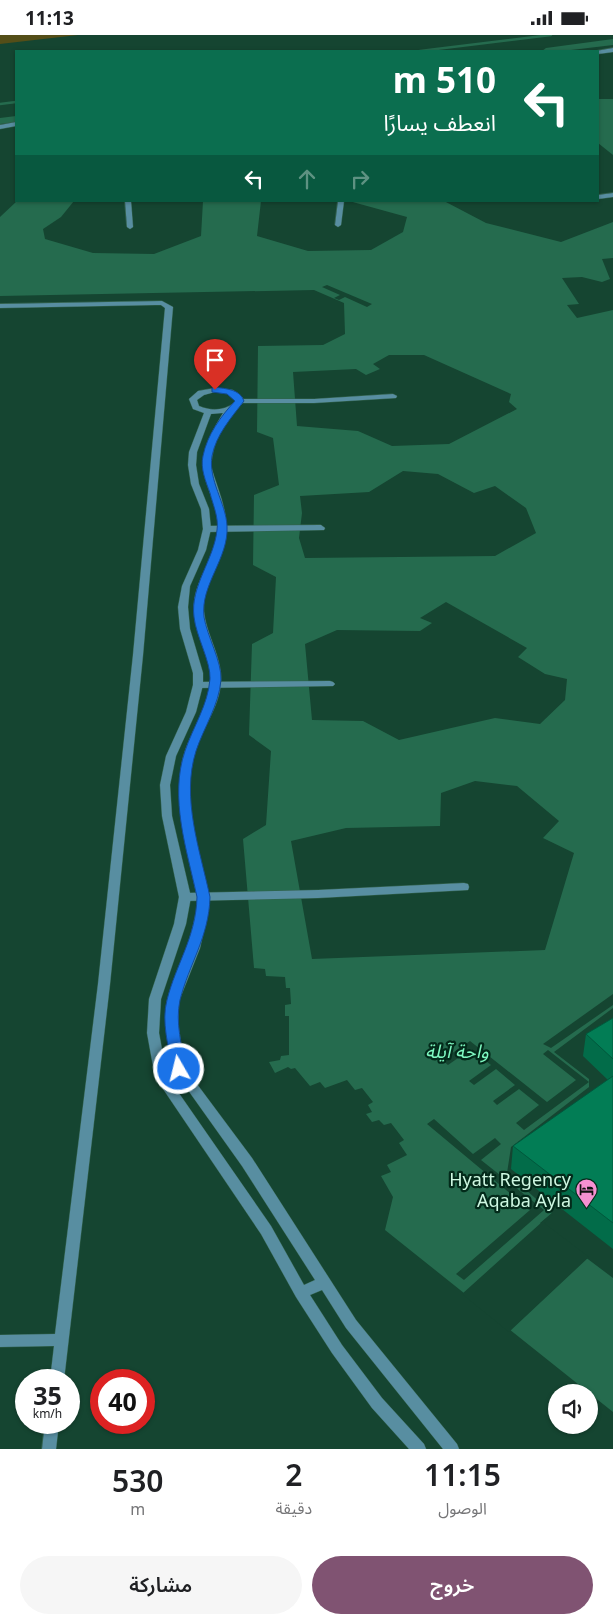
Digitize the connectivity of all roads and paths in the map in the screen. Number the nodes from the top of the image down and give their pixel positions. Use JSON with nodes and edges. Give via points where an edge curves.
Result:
{"nodes":[{"id":1,"x":613,"y":50,"type":"edge"},
{"id":2,"x":599,"y":52,"type":"edge"},
{"id":3,"x":15,"y":124,"type":"edge"},
{"id":4,"x":0,"y":127,"type":"edge"},
{"id":5,"x":613,"y":195,"type":"edge"},
{"id":6,"x":599,"y":197,"type":"edge"},
{"id":7,"x":128,"y":202,"type":"edge"},
{"id":8,"x":342,"y":202,"type":"edge"},
{"id":9,"x":338,"y":225,"type":"dead end"},
{"id":10,"x":130,"y":227,"type":"dead end"},
{"id":11,"x":0,"y":306,"type":"edge"},
{"id":12,"x":393,"y":396,"type":"dead end"},
{"id":13,"x":239,"y":401,"type":"junction"},
{"id":14,"x":230,"y":409,"type":"junction"},
{"id":15,"x":208,"y":411,"type":"junction"},
{"id":16,"x":229,"y":528,"type":"junction"},
{"id":17,"x":320,"y":528,"type":"dead end"},
{"id":18,"x":207,"y":529,"type":"junction"},
{"id":19,"x":330,"y":684,"type":"dead end"},
{"id":20,"x":198,"y":685,"type":"junction"},
{"id":21,"x":215,"y":685,"type":"junction"},
{"id":22,"x":464,"y":887,"type":"dead end"},
{"id":23,"x":185,"y":897,"type":"junction"},
{"id":24,"x":204,"y":897,"type":"junction"},
{"id":25,"x":324,"y":1283,"type":"junction"},
{"id":26,"x":301,"y":1293,"type":"junction"},
{"id":27,"x":0,"y":1341,"type":"edge"},
{"id":28,"x":62,"y":1341,"type":"junction"},
{"id":29,"x":58,"y":1369,"type":"edge"},
{"id":30,"x":50,"y":1434,"type":"edge"},
{"id":31,"x":48,"y":1449,"type":"edge"},
{"id":32,"x":419,"y":1449,"type":"edge"},
{"id":33,"x":452,"y":1449,"type":"edge"}],
"edges":[{"from":1,"to":2,"type":"street"},
{"from":3,"to":4,"type":"street"},
{"from":5,"to":6,"type":"street"},
{"from":7,"to":10,"type":"street"},
{"from":8,"to":9,"type":"street"},
{"from":11,"to":28,"type":"street","via":[[162,303],[169,307],[104,984]]},
{"from":12,"to":13,"type":"street"},
{"from":13,"to":14,"type":"street"},
{"from":13,"to":15,"type":"street","via":[[235,394],[223,390],[207,391],[194,399],[196,407]]},
{"from":14,"to":15,"type":"street"},
{"from":14,"to":16,"type":"street","via":[[207,457],[208,473]]},
{"from":15,"to":18,"type":"street","via":[[193,452],[192,465],[205,509]]},
{"from":16,"to":17,"type":"street"},
{"from":16,"to":18,"type":"street"},
{"from":16,"to":21,"type":"street","via":[[199,600],[199,618],[214,665]]},
{"from":18,"to":20,"type":"street","via":[[202,550],[186,586],[182,607]]},
{"from":19,"to":21,"type":"street"},
{"from":20,"to":21,"type":"street"},
{"from":20,"to":23,"type":"street","via":[[191,712],[171,756],[166,785],[167,816]]},
{"from":21,"to":24,"type":"street","via":[[190,752],[184,787],[188,823]]},
{"from":22,"to":24,"type":"street"},
{"from":23,"to":24,"type":"street"},
{"from":23,"to":26,"type":"street","via":[[180,924],[156,999],[153,1033],[162,1077],[247,1200]]},
{"from":24,"to":25,"type":"street","via":[[194,948],[173,1001],[172,1024],[179,1069],[247,1163]]},
{"from":25,"to":26,"type":"street"},
{"from":25,"to":33,"type":"street","via":[[351,1324]]},
{"from":26,"to":32,"type":"street","via":[[372,1396]]},
{"from":27,"to":28,"type":"street"},
{"from":28,"to":29,"type":"street"},
{"from":30,"to":31,"type":"street"}]}
